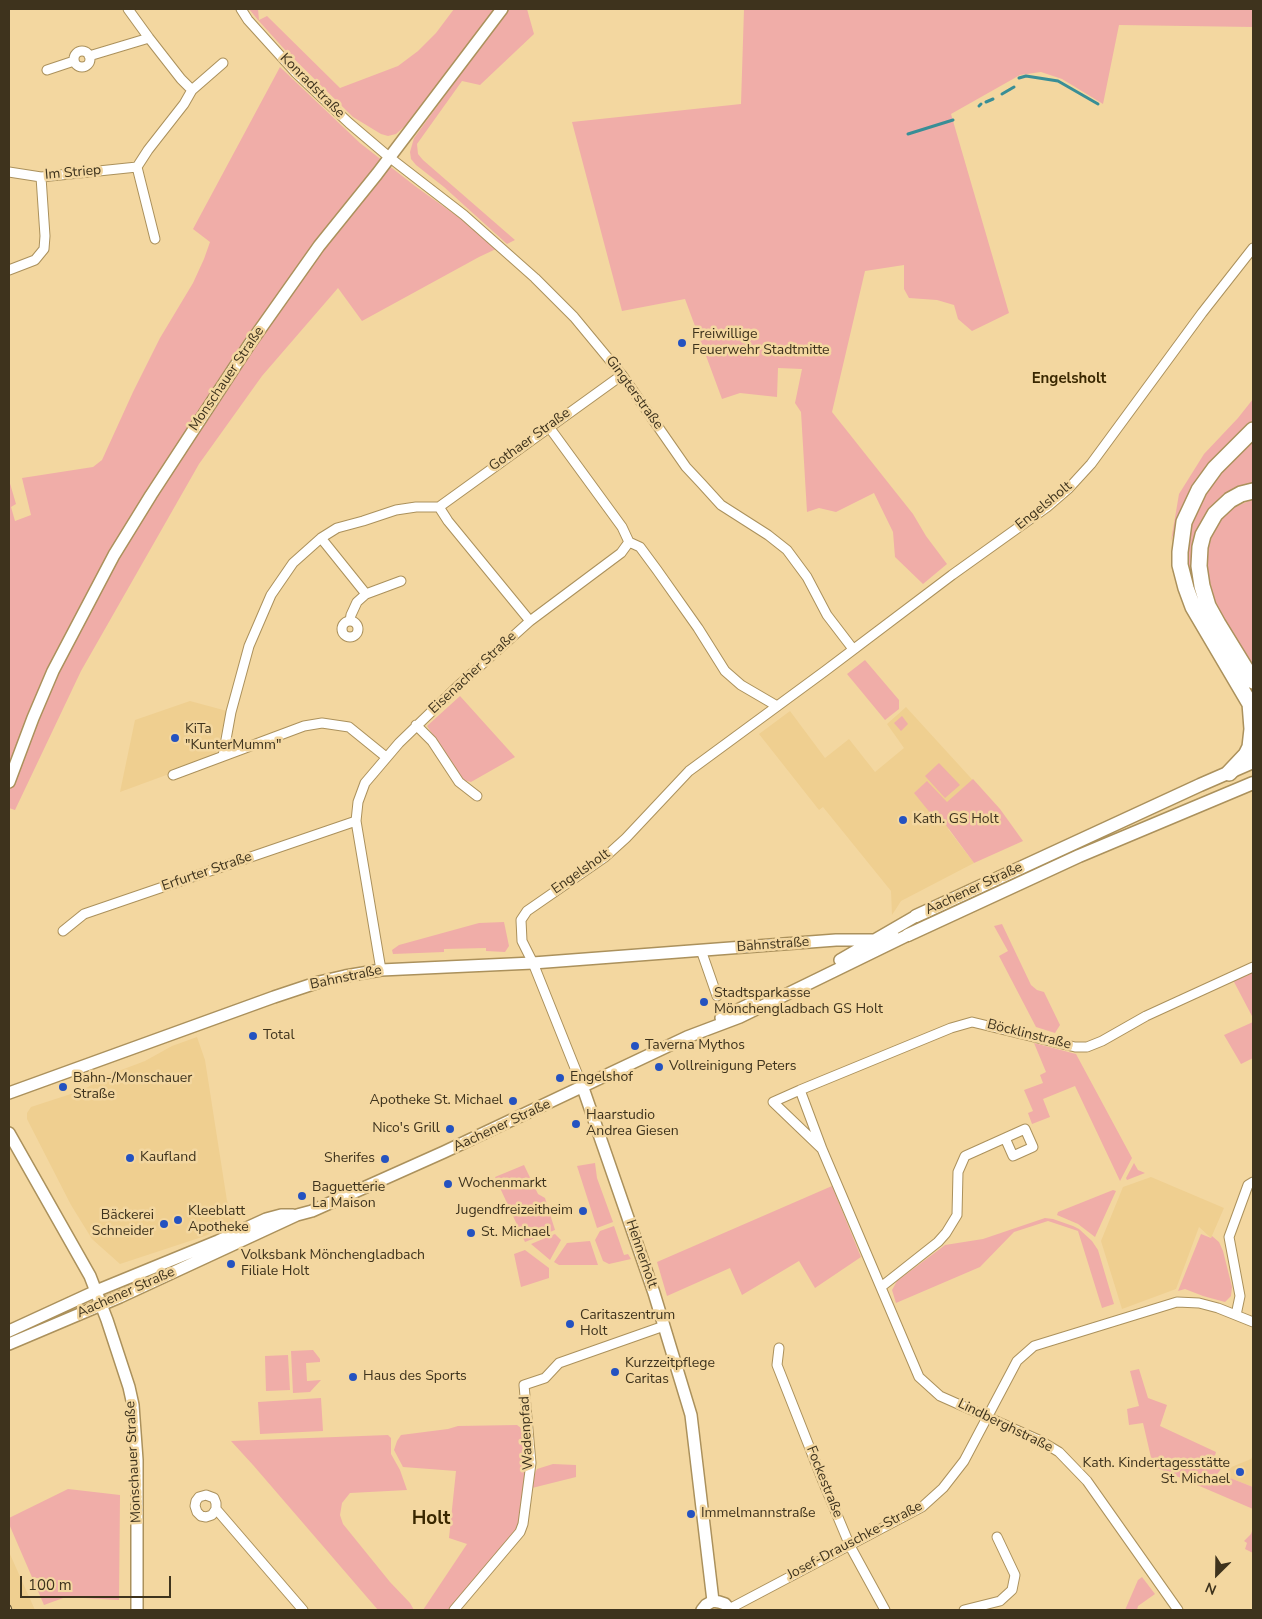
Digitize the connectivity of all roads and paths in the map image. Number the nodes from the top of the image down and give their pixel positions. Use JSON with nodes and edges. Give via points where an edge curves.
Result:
{"nodes":[{"id":1,"x":128,"y":9,"type":"edge"},
{"id":2,"x":241,"y":9,"type":"edge"},
{"id":3,"x":502,"y":9,"type":"edge"},
{"id":4,"x":149,"y":38,"type":"junction"},
{"id":5,"x":223,"y":63,"type":"dead end"},
{"id":6,"x":47,"y":70,"type":"dead end"},
{"id":7,"x":192,"y":90,"type":"junction"},
{"id":8,"x":390,"y":157,"type":"junction"},
{"id":9,"x":137,"y":167,"type":"junction"},
{"id":10,"x":9,"y":172,"type":"edge"},
{"id":11,"x":41,"y":176,"type":"junction"},
{"id":12,"x":154,"y":239,"type":"dead end"},
{"id":13,"x":1253,"y":248,"type":"edge"},
{"id":14,"x":9,"y":270,"type":"edge"},
{"id":15,"x":622,"y":375,"type":"junction"},
{"id":16,"x":549,"y":427,"type":"junction"},
{"id":17,"x":1253,"y":430,"type":"edge"},
{"id":18,"x":1253,"y":491,"type":"edge"},
{"id":19,"x":439,"y":507,"type":"junction"},
{"id":20,"x":321,"y":538,"type":"junction"},
{"id":21,"x":629,"y":542,"type":"junction"},
{"id":22,"x":401,"y":582,"type":"dead end"},
{"id":23,"x":366,"y":594,"type":"junction"},
{"id":24,"x":350,"y":621,"type":"dead end"},
{"id":25,"x":530,"y":621,"type":"junction"},
{"id":26,"x":854,"y":649,"type":"junction"},
{"id":27,"x":1253,"y":681,"type":"edge"},
{"id":28,"x":776,"y":706,"type":"junction"},
{"id":29,"x":1251,"y":706,"type":"edge"},
{"id":30,"x":416,"y":725,"type":"junction"},
{"id":31,"x":223,"y":756,"type":"junction"},
{"id":32,"x":386,"y":757,"type":"junction"},
{"id":33,"x":1253,"y":762,"type":"edge"},
{"id":34,"x":1229,"y":773,"type":"junction"},
{"id":35,"x":173,"y":775,"type":"dead end"},
{"id":36,"x":9,"y":782,"type":"edge"},
{"id":37,"x":1253,"y":783,"type":"edge"},
{"id":38,"x":476,"y":796,"type":"dead end"},
{"id":39,"x":356,"y":821,"type":"junction"},
{"id":40,"x":916,"y":916,"type":"junction"},
{"id":41,"x":63,"y":931,"type":"dead end"},
{"id":42,"x":908,"y":935,"type":"junction"},
{"id":43,"x":845,"y":940,"type":"junction"},
{"id":44,"x":874,"y":940,"type":"junction"},
{"id":45,"x":701,"y":950,"type":"junction"},
{"id":46,"x":533,"y":963,"type":"junction"},
{"id":47,"x":1253,"y":967,"type":"edge"},
{"id":48,"x":381,"y":970,"type":"junction"},
{"id":49,"x":717,"y":996,"type":"dead end"},
{"id":50,"x":703,"y":1030,"type":"junction"},
{"id":51,"x":583,"y":1088,"type":"junction"},
{"id":52,"x":800,"y":1090,"type":"junction"},
{"id":53,"x":9,"y":1093,"type":"edge"},
{"id":54,"x":9,"y":1133,"type":"edge"},
{"id":55,"x":1005,"y":1138,"type":"dead end"},
{"id":56,"x":822,"y":1149,"type":"junction"},
{"id":57,"x":1253,"y":1182,"type":"edge"},
{"id":58,"x":297,"y":1215,"type":"junction"},
{"id":59,"x":881,"y":1287,"type":"junction"},
{"id":60,"x":96,"y":1291,"type":"junction"},
{"id":61,"x":101,"y":1304,"type":"junction"},
{"id":62,"x":1236,"y":1315,"type":"junction"},
{"id":63,"x":1253,"y":1322,"type":"edge"},
{"id":64,"x":664,"y":1326,"type":"junction"},
{"id":65,"x":9,"y":1331,"type":"edge"},
{"id":66,"x":9,"y":1344,"type":"edge"},
{"id":67,"x":779,"y":1348,"type":"dead end"},
{"id":68,"x":988,"y":1417,"type":"junction"},
{"id":69,"x":216,"y":1509,"type":"dead end"},
{"id":70,"x":996,"y":1537,"type":"dead end"},
{"id":71,"x":850,"y":1546,"type":"junction"},
{"id":72,"x":713,"y":1602,"type":"junction"},
{"id":73,"x":729,"y":1609,"type":"edge"},
{"id":74,"x":137,"y":1610,"type":"edge"},
{"id":75,"x":303,"y":1610,"type":"edge"},
{"id":76,"x":454,"y":1610,"type":"edge"},
{"id":77,"x":702,"y":1610,"type":"edge"},
{"id":78,"x":885,"y":1610,"type":"edge"},
{"id":79,"x":964,"y":1610,"type":"edge"},
{"id":80,"x":1178,"y":1610,"type":"edge"}],
"edges":[{"from":1,"to":4,"type":"street"},
{"from":2,"to":8,"type":"street","name":"Konradstraße","via":[[296,73]]},
{"from":3,"to":8,"type":"main road","name":"Monschauer Straße"},
{"from":4,"to":6,"type":"street","via":[[89,56],[81,51],[75,54],[74,61]]},
{"from":4,"to":7,"type":"street"},
{"from":5,"to":7,"type":"street"},
{"from":7,"to":9,"type":"street"},
{"from":8,"to":15,"type":"street","name":"Gingterstraße","via":[[464,215],[535,278],[574,317]]},
{"from":8,"to":36,"type":"main road","name":"Monschauer Straße","via":[[319,246],[249,345],[114,555],[53,671]]},
{"from":9,"to":11,"type":"street","name":"Im Striep"},
{"from":9,"to":12,"type":"street"},
{"from":10,"to":11,"type":"street","name":"Im Striep"},
{"from":11,"to":14,"type":"street","via":[[44,248],[35,260]]},
{"from":13,"to":26,"type":"street","name":"Engelsholt","via":[[1091,464],[1069,488]]},
{"from":15,"to":16,"type":"street","name":"Gothaer Straße"},
{"from":15,"to":26,"type":"street","name":"Gingterstraße","via":[[686,467],[721,505],[786,550],[807,576],[827,615]]},
{"from":16,"to":19,"type":"street","name":"Gothaer Straße"},
{"from":16,"to":21,"type":"street","via":[[622,527]]},
{"from":17,"to":29,"type":"highway","via":[[1215,468],[1199,490],[1184,522],[1180,552],[1180,565],[1193,607]]},
{"from":18,"to":27,"type":"highway","via":[[1230,500],[1215,514],[1203,535],[1199,566],[1208,606]]},
{"from":19,"to":20,"type":"street","via":[[396,510],[337,528]]},
{"from":19,"to":25,"type":"street"},
{"from":20,"to":23,"type":"street"},
{"from":20,"to":31,"type":"street","via":[[293,563],[271,595],[249,646]]},
{"from":21,"to":25,"type":"street","name":"Eisenacher Straße","via":[[621,553]]},
{"from":21,"to":28,"type":"street","via":[[640,547],[725,671]]},
{"from":22,"to":23,"type":"street"},
{"from":23,"to":24,"type":"street","via":[[357,602]]},
{"from":25,"to":30,"type":"street","name":"Eisenacher Straße"},
{"from":26,"to":28,"type":"street","name":"Engelsholt"},
{"from":28,"to":46,"type":"street","name":"Engelsholt","via":[[689,771],[605,857],[528,911],[521,920],[522,941]]},
{"from":29,"to":34,"type":"highway","via":[[1250,747]]},
{"from":30,"to":32,"type":"street","name":"Eisenacher Straße"},
{"from":30,"to":38,"type":"street","via":[[432,741],[460,782]]},
{"from":31,"to":32,"type":"street","via":[[304,726],[322,723],[349,727]]},
{"from":31,"to":35,"type":"street"},
{"from":32,"to":39,"type":"street","name":"Eisenacher Straße","via":[[365,783]]},
{"from":33,"to":34,"type":"main road","name":"Aachener Straße"},
{"from":34,"to":40,"type":"main road","name":"Aachener Straße"},
{"from":37,"to":42,"type":"main road","name":"Aachener Straße","via":[[1079,856]]},
{"from":39,"to":41,"type":"street","name":"Erfurter Straße","via":[[84,914]]},
{"from":39,"to":48,"type":"street","name":"Eisenacher Straße"},
{"from":40,"to":43,"type":"main road","name":"Bahnstraße"},
{"from":40,"to":44,"type":"main road","name":"Aachener Straße"},
{"from":42,"to":44,"type":"main road","name":"Bahnstraße"},
{"from":42,"to":50,"type":"main road","name":"Aachener Straße","via":[[740,1017]]},
{"from":43,"to":44,"type":"main road","name":"Bahnstraße"},
{"from":43,"to":45,"type":"main road","name":"Bahnstraße"},
{"from":44,"to":50,"type":"main road","name":"Aachener Straße","via":[[806,978],[723,1016]]},
{"from":45,"to":46,"type":"main road","name":"Bahnstraße"},
{"from":45,"to":49,"type":"street"},
{"from":46,"to":48,"type":"main road","name":"Bahnstraße"},
{"from":46,"to":51,"type":"street","name":"Engelsholt"},
{"from":47,"to":52,"type":"street","name":"Böcklinstraße","via":[[1087,1047],[1075,1047],[972,1022]]},
{"from":48,"to":53,"type":"main road","name":"Bahnstraße","via":[[319,982]]},
{"from":50,"to":51,"type":"main road","name":"Aachener Straße"},
{"from":51,"to":58,"type":"main road","name":"Aachener Straße","via":[[404,1171]]},
{"from":51,"to":64,"type":"main road","name":"Hehnerholt"},
{"from":52,"to":56,"type":"street","name":"Lindberghstraße"},
{"from":52,"to":56,"type":"street","name":"Lindberghstraße","via":[[773,1102]]},
{"from":54,"to":60,"type":"main road","name":"Monschauer Straße"},
{"from":55,"to":59,"type":"street","via":[[964,1156],[958,1172],[957,1215],[946,1233]]},
{"from":56,"to":59,"type":"street","name":"Lindberghstraße"},
{"from":57,"to":62,"type":"street","via":[[1248,1185],[1229,1236],[1240,1296]]},
{"from":58,"to":60,"type":"main road","name":"Aachener Straße","via":[[266,1219]]},
{"from":58,"to":61,"type":"main road","name":"Aachener Straße"},
{"from":59,"to":68,"type":"street","name":"Lindberghstraße","via":[[918,1377],[940,1396]]},
{"from":60,"to":61,"type":"main road","name":"Monschauer Straße"},
{"from":60,"to":65,"type":"main road","name":"Aachener Straße"},
{"from":61,"to":66,"type":"main road","name":"Aachener Straße"},
{"from":61,"to":74,"type":"main road","name":"Monschauer Straße","via":[[124,1367],[133,1405],[137,1460]]},
{"from":62,"to":63,"type":"street","name":"Josef-Drauschke-Straße"},
{"from":62,"to":68,"type":"street","name":"Josef-Drauschke-Straße","via":[[1199,1303],[1177,1302],[1034,1346],[1017,1361]]},
{"from":64,"to":72,"type":"main road","name":"Hehnerholt","via":[[693,1426]]},
{"from":64,"to":76,"type":"street","name":"Wadenpfad","via":[[559,1362],[545,1378],[524,1385],[531,1463],[523,1524],[520,1532]]},
{"from":67,"to":71,"type":"street","name":"Fockestraße","via":[[776,1365]]},
{"from":68,"to":71,"type":"street","name":"Josef-Drauschke-Straße","via":[[964,1461],[922,1507]]},
{"from":68,"to":80,"type":"street","name":"Lindberghstraße","via":[[1059,1452],[1087,1481]]},
{"from":69,"to":75,"type":"street"},
{"from":70,"to":79,"type":"street","via":[[1015,1575],[1012,1590],[1000,1601]]},
{"from":71,"to":73,"type":"street","name":"Josef-Drauschke-Straße"},
{"from":71,"to":78,"type":"street","name":"Fockestraße"},
{"from":72,"to":73,"type":"main road","via":[[725,1604]]},
{"from":72,"to":77,"type":"main road"}]}
